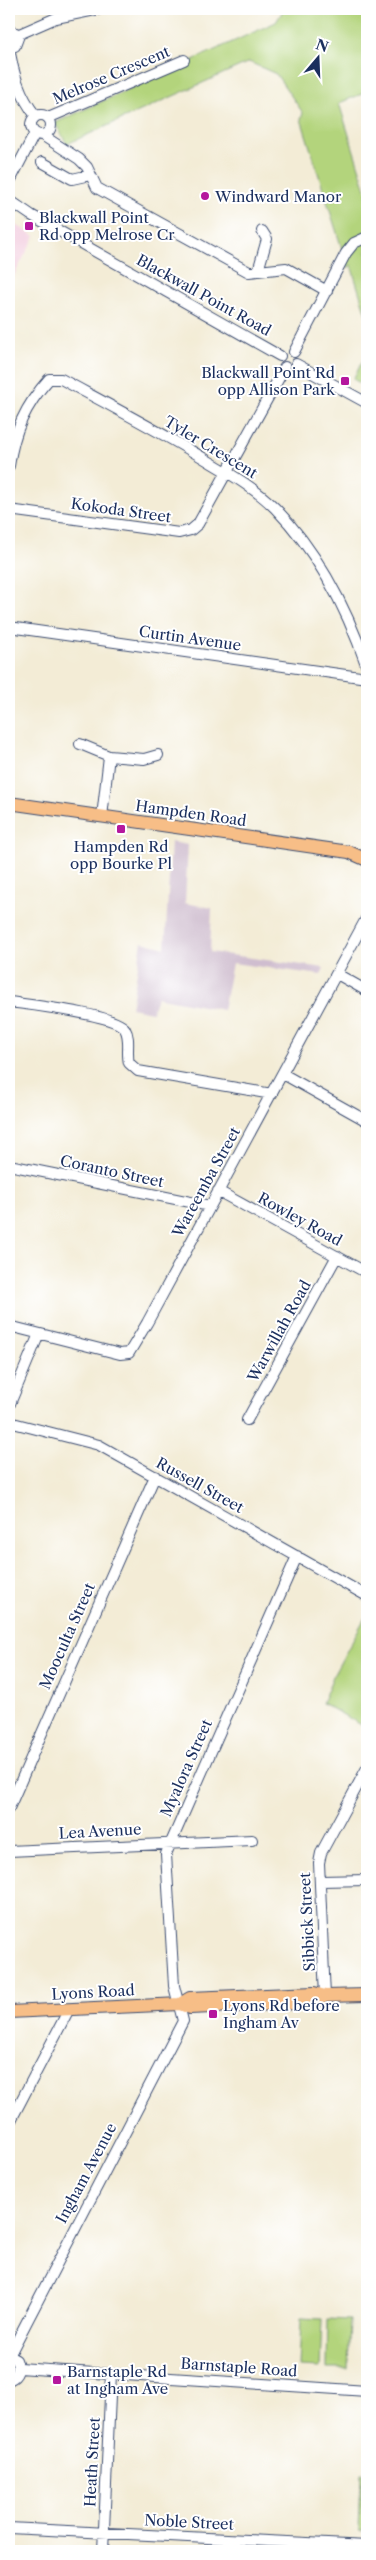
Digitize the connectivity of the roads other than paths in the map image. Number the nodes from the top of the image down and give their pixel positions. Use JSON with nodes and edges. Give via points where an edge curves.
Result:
{"nodes":[{"id":1,"x":100,"y":9,"type":"edge"},
{"id":2,"x":13,"y":33,"type":"edge"},
{"id":3,"x":9,"y":47,"type":"edge"},
{"id":4,"x":184,"y":60,"type":"dead end"},
{"id":5,"x":36,"y":116,"type":"junction"},
{"id":6,"x":48,"y":118,"type":"junction"},
{"id":7,"x":39,"y":134,"type":"junction"},
{"id":8,"x":42,"y":162,"type":"dead end"},
{"id":9,"x":90,"y":175,"type":"junction"},
{"id":10,"x":9,"y":183,"type":"edge"},
{"id":11,"x":9,"y":190,"type":"edge"},
{"id":12,"x":9,"y":200,"type":"edge"},
{"id":13,"x":262,"y":231,"type":"dead end"},
{"id":14,"x":367,"y":237,"type":"edge"},
{"id":15,"x":258,"y":271,"type":"junction"},
{"id":16,"x":327,"y":291,"type":"junction"},
{"id":17,"x":294,"y":352,"type":"junction"},
{"id":18,"x":280,"y":356,"type":"junction"},
{"id":19,"x":296,"y":364,"type":"junction"},
{"id":20,"x":285,"y":367,"type":"junction"},
{"id":21,"x":367,"y":403,"type":"edge"},
{"id":22,"x":11,"y":435,"type":"edge"},
{"id":23,"x":9,"y":466,"type":"edge"},
{"id":24,"x":227,"y":472,"type":"junction"},
{"id":25,"x":9,"y":510,"type":"edge"},
{"id":26,"x":9,"y":627,"type":"edge"},
{"id":27,"x":367,"y":667,"type":"edge"},
{"id":28,"x":367,"y":678,"type":"edge"},
{"id":29,"x":80,"y":744,"type":"dead end"},
{"id":30,"x":158,"y":755,"type":"dead end"},
{"id":31,"x":109,"y":756,"type":"junction"},
{"id":32,"x":9,"y":804,"type":"edge"},
{"id":33,"x":102,"y":817,"type":"junction"},
{"id":34,"x":367,"y":860,"type":"edge"},
{"id":35,"x":367,"y":917,"type":"edge"},
{"id":36,"x":337,"y":974,"type":"junction"},
{"id":37,"x":367,"y":991,"type":"edge"},
{"id":38,"x":9,"y":1002,"type":"edge"},
{"id":39,"x":283,"y":1074,"type":"junction"},
{"id":40,"x":272,"y":1094,"type":"junction"},
{"id":41,"x":367,"y":1121,"type":"edge"},
{"id":42,"x":9,"y":1165,"type":"edge"},
{"id":43,"x":218,"y":1191,"type":"junction"},
{"id":44,"x":210,"y":1206,"type":"junction"},
{"id":45,"x":337,"y":1256,"type":"junction"},
{"id":46,"x":367,"y":1273,"type":"edge"},
{"id":47,"x":9,"y":1326,"type":"edge"},
{"id":48,"x":39,"y":1334,"type":"junction"},
{"id":49,"x":9,"y":1406,"type":"edge"},
{"id":50,"x":247,"y":1420,"type":"dead end"},
{"id":51,"x":9,"y":1422,"type":"edge"},
{"id":52,"x":154,"y":1476,"type":"junction"},
{"id":53,"x":297,"y":1556,"type":"junction"},
{"id":54,"x":367,"y":1596,"type":"edge"},
{"id":55,"x":367,"y":1768,"type":"edge"},
{"id":56,"x":9,"y":1808,"type":"edge"},
{"id":57,"x":252,"y":1840,"type":"dead end"},
{"id":58,"x":170,"y":1842,"type":"junction"},
{"id":59,"x":9,"y":1851,"type":"edge"},
{"id":60,"x":367,"y":1880,"type":"edge"},
{"id":61,"x":321,"y":1881,"type":"junction"},
{"id":62,"x":367,"y":1995,"type":"edge"},
{"id":63,"x":326,"y":1996,"type":"junction"},
{"id":64,"x":180,"y":2004,"type":"junction"},
{"id":65,"x":68,"y":2011,"type":"junction"},
{"id":66,"x":9,"y":2012,"type":"edge"},
{"id":67,"x":9,"y":2124,"type":"edge"},
{"id":68,"x":9,"y":2356,"type":"edge"},
{"id":69,"x":18,"y":2368,"type":"junction"},
{"id":70,"x":112,"y":2374,"type":"junction"},
{"id":71,"x":9,"y":2380,"type":"edge"},
{"id":72,"x":367,"y":2391,"type":"edge"},
{"id":73,"x":9,"y":2528,"type":"edge"},
{"id":74,"x":104,"y":2533,"type":"junction"},
{"id":75,"x":367,"y":2546,"type":"edge"},
{"id":76,"x":103,"y":2551,"type":"edge"}],
"edges":[{"from":1,"to":2,"type":"street","via":[[56,18]]},
{"from":2,"to":3,"type":"street","via":[[17,44]]},
{"from":3,"to":5,"type":"street","via":[[20,91]]},
{"from":4,"to":6,"type":"street","name":"Melrose Crescent"},
{"from":5,"to":6,"type":"street"},
{"from":5,"to":7,"type":"street","via":[[31,124]]},
{"from":6,"to":7,"type":"street","via":[[51,127],[48,132]]},
{"from":7,"to":9,"type":"street","via":[[79,160]]},
{"from":7,"to":10,"type":"street"},
{"from":8,"to":9,"type":"street","via":[[72,179]]},
{"from":9,"to":15,"type":"street","via":[[97,188],[249,272]]},
{"from":11,"to":12,"type":"street"},
{"from":12,"to":18,"type":"street","name":"Blackwall Point Road"},
{"from":13,"to":15,"type":"street","via":[[267,239]]},
{"from":14,"to":16,"type":"street","via":[[354,243]]},
{"from":15,"to":16,"type":"street","via":[[286,268]]},
{"from":16,"to":17,"type":"street"},
{"from":17,"to":18,"type":"street","via":[[286,350]]},
{"from":17,"to":19,"type":"street"},
{"from":18,"to":20,"type":"street"},
{"from":19,"to":20,"type":"street"},
{"from":19,"to":21,"type":"street"},
{"from":20,"to":24,"type":"street","name":"Kokoda Street"},
{"from":22,"to":23,"type":"street","name":"Tyler Crescent"},
{"from":22,"to":24,"type":"street","name":"Tyler Crescent","via":[[40,389],[49,379],[61,379]]},
{"from":24,"to":25,"type":"street","name":"Kokoda Street","via":[[198,524],[179,533]]},
{"from":24,"to":27,"type":"street","name":"Tyler Crescent","via":[[267,500],[300,537],[333,587]]},
{"from":26,"to":28,"type":"street","name":"Curtin Avenue"},
{"from":29,"to":31,"type":"street"},
{"from":30,"to":31,"type":"street","via":[[144,759]]},
{"from":31,"to":33,"type":"street"},
{"from":32,"to":33,"type":"main road","name":"Hampden Road"},
{"from":33,"to":34,"type":"main road","name":"Hampden Road","via":[[340,851]]},
{"from":35,"to":36,"type":"street","name":"Wareemba Street"},
{"from":36,"to":37,"type":"street"},
{"from":36,"to":39,"type":"street","name":"Wareemba Street"},
{"from":38,"to":40,"type":"street","via":[[117,1022],[128,1035],[129,1063],[138,1071]]},
{"from":39,"to":40,"type":"street","name":"Wareemba Street"},
{"from":39,"to":41,"type":"street"},
{"from":40,"to":43,"type":"street","name":"Wareemba Street"},
{"from":42,"to":44,"type":"street","name":"Coranto Street"},
{"from":43,"to":44,"type":"street","name":"Wareemba Street"},
{"from":43,"to":45,"type":"street","name":"Rowley Road"},
{"from":44,"to":48,"type":"street","name":"Wareemba Street","via":[[129,1353],[120,1354]]},
{"from":45,"to":46,"type":"street","name":"Rowley Road"},
{"from":45,"to":50,"type":"street","name":"Warwillah Road"},
{"from":47,"to":48,"type":"street","name":"Wareemba Street"},
{"from":48,"to":49,"type":"street"},
{"from":51,"to":52,"type":"street","name":"Russell Street","via":[[94,1443]]},
{"from":52,"to":53,"type":"street","name":"Russell Street"},
{"from":52,"to":56,"type":"street","name":"Mooculta Street"},
{"from":53,"to":54,"type":"street","name":"Russell Street"},
{"from":53,"to":58,"type":"street","name":"Myalora Street"},
{"from":55,"to":61,"type":"street","name":"Sibbick Street","via":[[321,1853]]},
{"from":57,"to":58,"type":"street","name":"Lea Avenue"},
{"from":58,"to":59,"type":"street","name":"Lea Avenue"},
{"from":58,"to":64,"type":"street","name":"Myalora Street","via":[[166,1874],[174,1986]]},
{"from":60,"to":61,"type":"street"},
{"from":61,"to":63,"type":"street","name":"Sibbick Street"},
{"from":62,"to":63,"type":"main road","name":"Lyons Road"},
{"from":63,"to":64,"type":"main road","name":"Lyons Road","via":[[314,2002],[300,2003],[190,2008]]},
{"from":64,"to":65,"type":"main road","name":"Lyons Road"},
{"from":64,"to":68,"type":"street","name":"Ingham Avenue","via":[[183,2021]]},
{"from":65,"to":66,"type":"main road","name":"Lyons Road"},
{"from":65,"to":67,"type":"street"},
{"from":68,"to":69,"type":"street","via":[[16,2360]]},
{"from":69,"to":70,"type":"street","name":"Barnstaple Road"},
{"from":69,"to":71,"type":"street","via":[[16,2375]]},
{"from":70,"to":72,"type":"street","name":"Barnstaple Road"},
{"from":70,"to":74,"type":"street","name":"Heath Street"},
{"from":73,"to":74,"type":"street","name":"Noble Street"},
{"from":74,"to":75,"type":"street","name":"Noble Street"},
{"from":74,"to":76,"type":"street","name":"Heath Street"}]}
